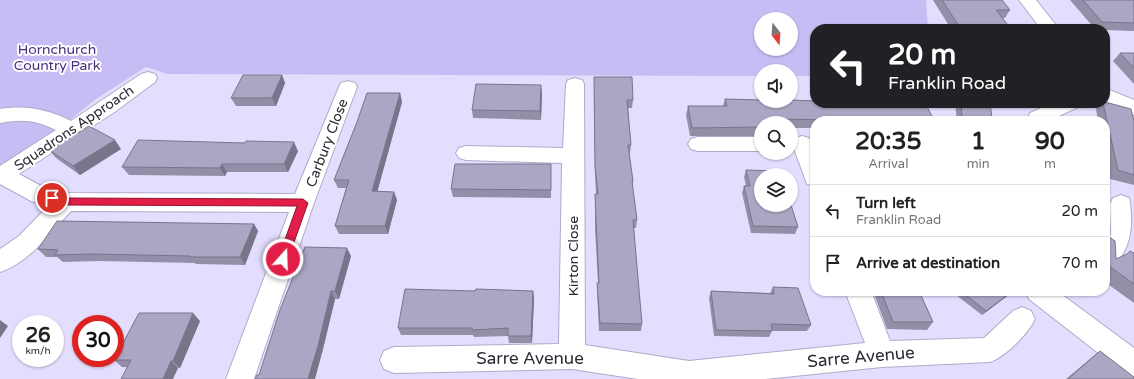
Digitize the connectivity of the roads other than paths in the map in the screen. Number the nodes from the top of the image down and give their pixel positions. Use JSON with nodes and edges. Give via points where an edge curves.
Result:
{"nodes":[{"id":1,"x":1027,"y":0,"type":"edge"},
{"id":2,"x":1046,"y":24,"type":"edge"},
{"id":3,"x":148,"y":78,"type":"dead end"},
{"id":4,"x":575,"y":84,"type":"dead end"},
{"id":5,"x":348,"y":87,"type":"dead end"},
{"id":6,"x":1110,"y":96,"type":"edge"},
{"id":7,"x":1057,"y":108,"type":"edge"},
{"id":8,"x":1134,"y":108,"type":"edge"},
{"id":9,"x":0,"y":116,"type":"edge"},
{"id":10,"x":1040,"y":116,"type":"edge"},
{"id":11,"x":72,"y":130,"type":"junction"},
{"id":12,"x":803,"y":143,"type":"edge"},
{"id":13,"x":698,"y":144,"type":"dead end"},
{"id":14,"x":754,"y":144,"type":"edge"},
{"id":15,"x":466,"y":153,"type":"dead end"},
{"id":16,"x":573,"y":156,"type":"junction"},
{"id":17,"x":810,"y":163,"type":"edge"},
{"id":18,"x":2,"y":176,"type":"edge"},
{"id":19,"x":65,"y":202,"type":"junction"},
{"id":20,"x":303,"y":203,"type":"junction"},
{"id":21,"x":1120,"y":203,"type":"edge"},
{"id":22,"x":1110,"y":254,"type":"edge"},
{"id":23,"x":0,"y":262,"type":"edge"},
{"id":24,"x":860,"y":296,"type":"edge"},
{"id":25,"x":1053,"y":296,"type":"edge"},
{"id":26,"x":1022,"y":319,"type":"dead end"},
{"id":27,"x":882,"y":354,"type":"junction"},
{"id":28,"x":572,"y":356,"type":"junction"},
{"id":29,"x":394,"y":360,"type":"dead end"},
{"id":30,"x":1134,"y":364,"type":"edge"},
{"id":31,"x":689,"y":376,"type":"edge"},
{"id":32,"x":240,"y":379,"type":"edge"}],
"edges":[{"from":1,"to":2,"type":"street"},
{"from":3,"to":11,"type":"street","name":"Squadrons Approach"},
{"from":4,"to":16,"type":"street","name":"Kirton Close"},
{"from":5,"to":20,"type":"street","name":"Carbury Close"},
{"from":6,"to":8,"type":"street"},
{"from":7,"to":10,"type":"street"},
{"from":9,"to":11,"type":"street","via":[[30,112],[45,116]]},
{"from":11,"to":18,"type":"street","name":"Squadrons Approach"},
{"from":12,"to":17,"type":"street"},
{"from":13,"to":14,"type":"street"},
{"from":15,"to":16,"type":"street"},
{"from":16,"to":28,"type":"street","name":"Kirton Close"},
{"from":18,"to":19,"type":"street","via":[[39,195]]},
{"from":19,"to":20,"type":"street"},
{"from":19,"to":23,"type":"street","via":[[27,243]]},
{"from":20,"to":32,"type":"street","name":"Carbury Close"},
{"from":21,"to":22,"type":"street","via":[[1124,236]]},
{"from":24,"to":27,"type":"street"},
{"from":25,"to":30,"type":"street"},
{"from":26,"to":27,"type":"street","name":"Sarre Avenue","via":[[990,350]]},
{"from":27,"to":31,"type":"street","name":"Sarre Avenue"},
{"from":28,"to":29,"type":"street","name":"Sarre Avenue"},
{"from":28,"to":31,"type":"street","name":"Sarre Avenue"}]}
